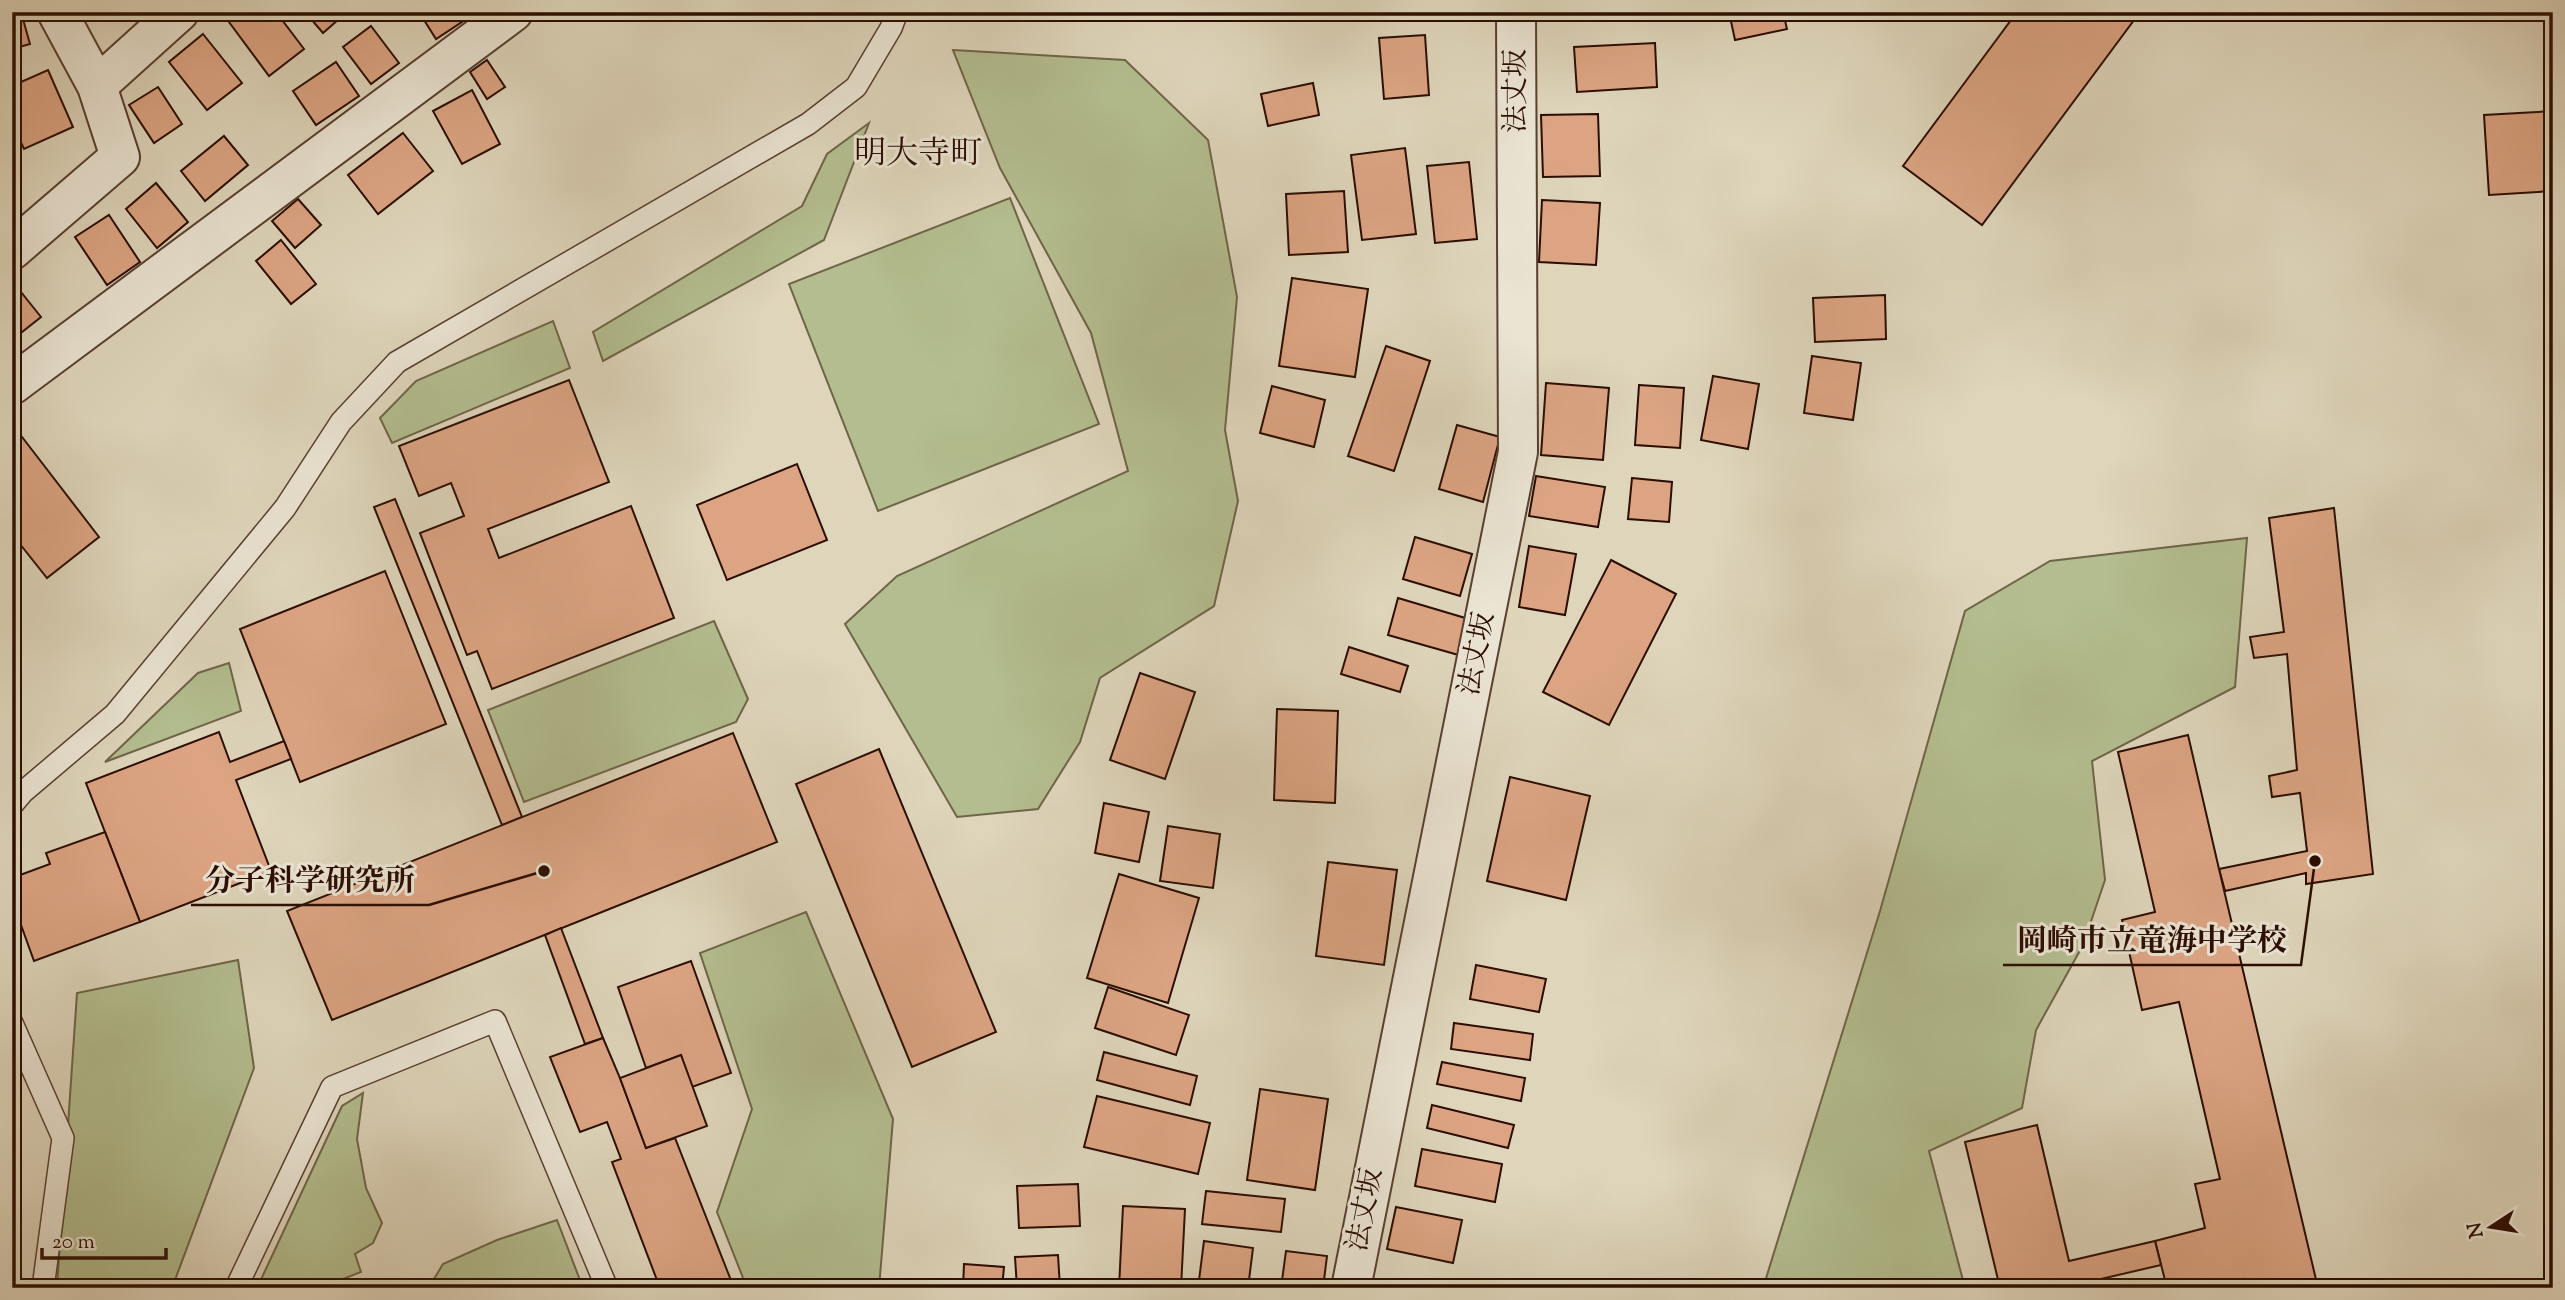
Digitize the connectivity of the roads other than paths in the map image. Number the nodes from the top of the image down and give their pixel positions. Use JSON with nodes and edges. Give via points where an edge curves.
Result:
{"nodes":[{"id":1,"x":57,"y":12,"type":"edge"},
{"id":2,"x":179,"y":12,"type":"edge"},
{"id":3,"x":513,"y":12,"type":"edge"},
{"id":4,"x":897,"y":12,"type":"edge"},
{"id":5,"x":1516,"y":12,"type":"edge"},
{"id":6,"x":97,"y":86,"type":"junction"},
{"id":7,"x":12,"y":250,"type":"edge"},
{"id":8,"x":12,"y":385,"type":"edge"},
{"id":9,"x":12,"y":805,"type":"edge"},
{"id":10,"x":12,"y":1023,"type":"edge"},
{"id":11,"x":43,"y":1288,"type":"edge"},
{"id":12,"x":236,"y":1288,"type":"edge"},
{"id":13,"x":607,"y":1288,"type":"edge"},
{"id":14,"x":1351,"y":1288,"type":"edge"}],
"edges":[{"from":1,"to":6,"type":"street"},
{"from":2,"to":6,"type":"street"},
{"from":3,"to":8,"type":"street"},
{"from":4,"to":9,"type":"lane","via":[[856,87],[808,124],[397,362],[341,422],[285,508],[115,714]]},
{"from":5,"to":14,"type":"street","name":"法丈坂","via":[[1518,452]]},
{"from":6,"to":7,"type":"street","via":[[120,157]]},
{"from":10,"to":11,"type":"lane","via":[[63,1138]]},
{"from":12,"to":13,"type":"lane","via":[[332,1087],[495,1021]]}]}
